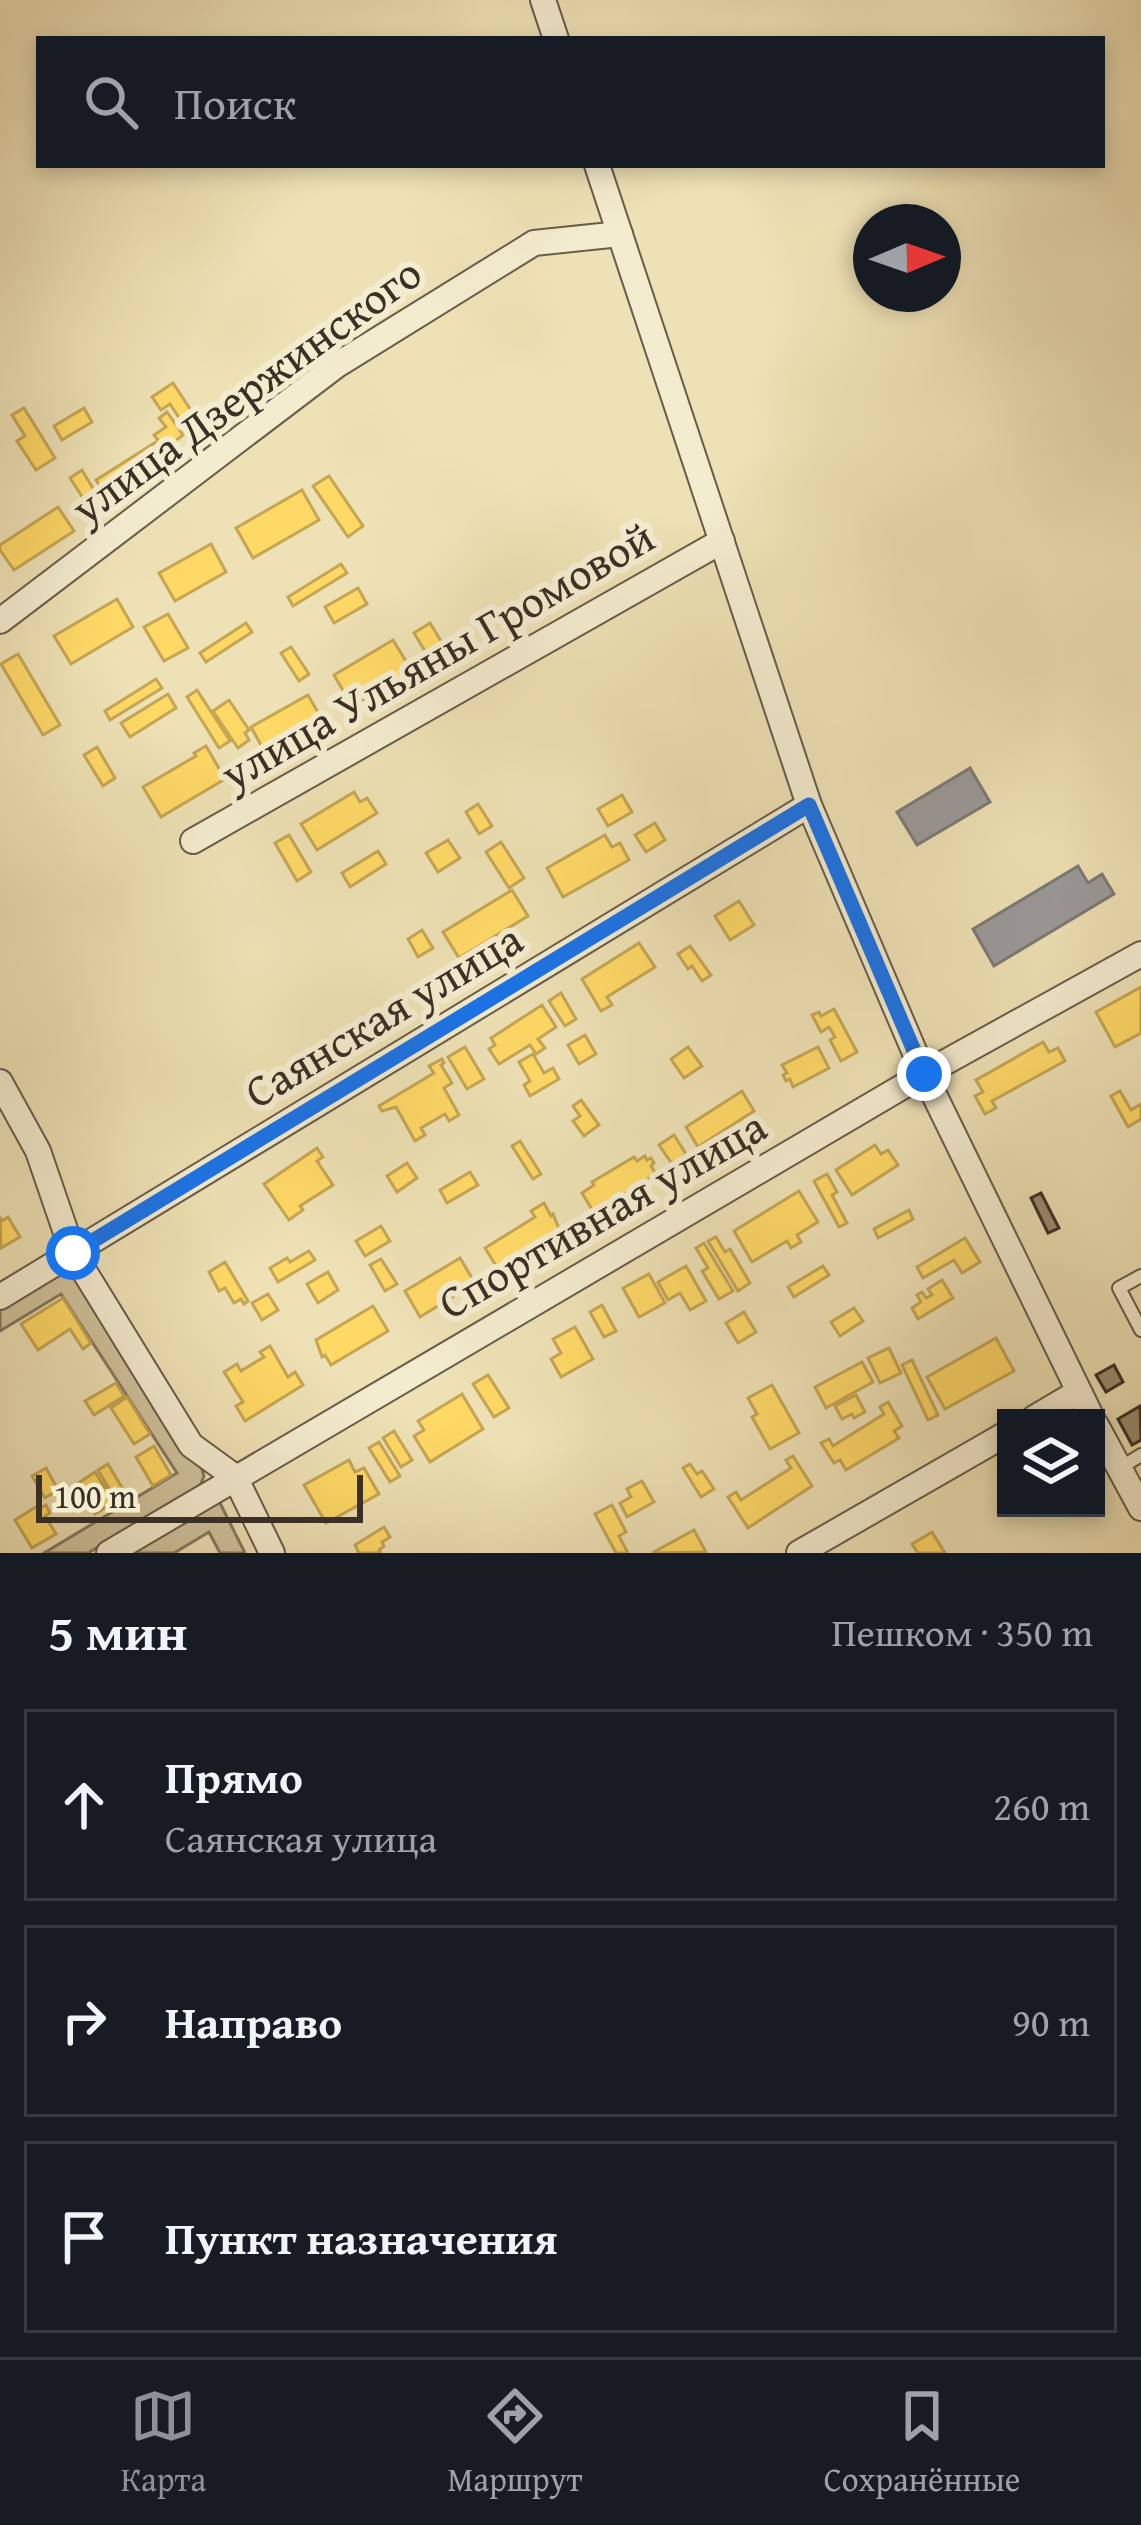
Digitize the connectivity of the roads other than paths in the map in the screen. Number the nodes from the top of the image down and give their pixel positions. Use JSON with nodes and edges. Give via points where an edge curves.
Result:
{"nodes":[{"id":1,"x":543,"y":0,"type":"edge"},
{"id":2,"x":555,"y":36,"type":"edge"},
{"id":3,"x":598,"y":168,"type":"edge"},
{"id":4,"x":620,"y":234,"type":"junction"},
{"id":5,"x":722,"y":541,"type":"junction"},
{"id":6,"x":0,"y":621,"type":"edge"},
{"id":7,"x":809,"y":805,"type":"junction"},
{"id":8,"x":193,"y":842,"type":"dead end"},
{"id":9,"x":1141,"y":953,"type":"edge"},
{"id":10,"x":924,"y":1074,"type":"junction"},
{"id":11,"x":0,"y":1082,"type":"edge"},
{"id":12,"x":73,"y":1253,"type":"junction"},
{"id":13,"x":1141,"y":1276,"type":"edge"},
{"id":14,"x":0,"y":1298,"type":"edge"},
{"id":15,"x":1141,"y":1330,"type":"edge"},
{"id":16,"x":1078,"y":1392,"type":"junction"},
{"id":17,"x":1049,"y":1409,"type":"edge"},
{"id":18,"x":1087,"y":1409,"type":"edge"},
{"id":19,"x":1105,"y":1434,"type":"edge"},
{"id":20,"x":997,"y":1439,"type":"edge"},
{"id":21,"x":1130,"y":1462,"type":"edge"},
{"id":22,"x":235,"y":1478,"type":"junction"},
{"id":23,"x":1141,"y":1508,"type":"edge"},
{"id":24,"x":109,"y":1553,"type":"edge"},
{"id":25,"x":272,"y":1553,"type":"edge"},
{"id":26,"x":799,"y":1553,"type":"edge"}],
"edges":[{"from":1,"to":2,"type":"street"},
{"from":3,"to":4,"type":"street"},
{"from":4,"to":5,"type":"street"},
{"from":4,"to":6,"type":"street","name":"улица Дзержинского","via":[[534,242],[376,340]]},
{"from":5,"to":7,"type":"street"},
{"from":5,"to":8,"type":"street","name":"улица Ульяны Громовой"},
{"from":7,"to":10,"type":"street"},
{"from":7,"to":12,"type":"street","name":"Саянская улица"},
{"from":9,"to":10,"type":"street","name":"Спортивная улица"},
{"from":10,"to":16,"type":"street"},
{"from":10,"to":22,"type":"street","name":"Спортивная улица"},
{"from":11,"to":12,"type":"street","via":[[38,1151]]},
{"from":12,"to":14,"type":"street","name":"Саянская улица"},
{"from":12,"to":22,"type":"street","via":[[191,1445]]},
{"from":13,"to":15,"type":"lane","via":[[1119,1288]]},
{"from":16,"to":17,"type":"street"},
{"from":16,"to":18,"type":"street"},
{"from":19,"to":21,"type":"street"},
{"from":20,"to":26,"type":"street"},
{"from":21,"to":23,"type":"street"},
{"from":22,"to":24,"type":"street","name":"Спортивная улица"},
{"from":22,"to":25,"type":"street"}]}
